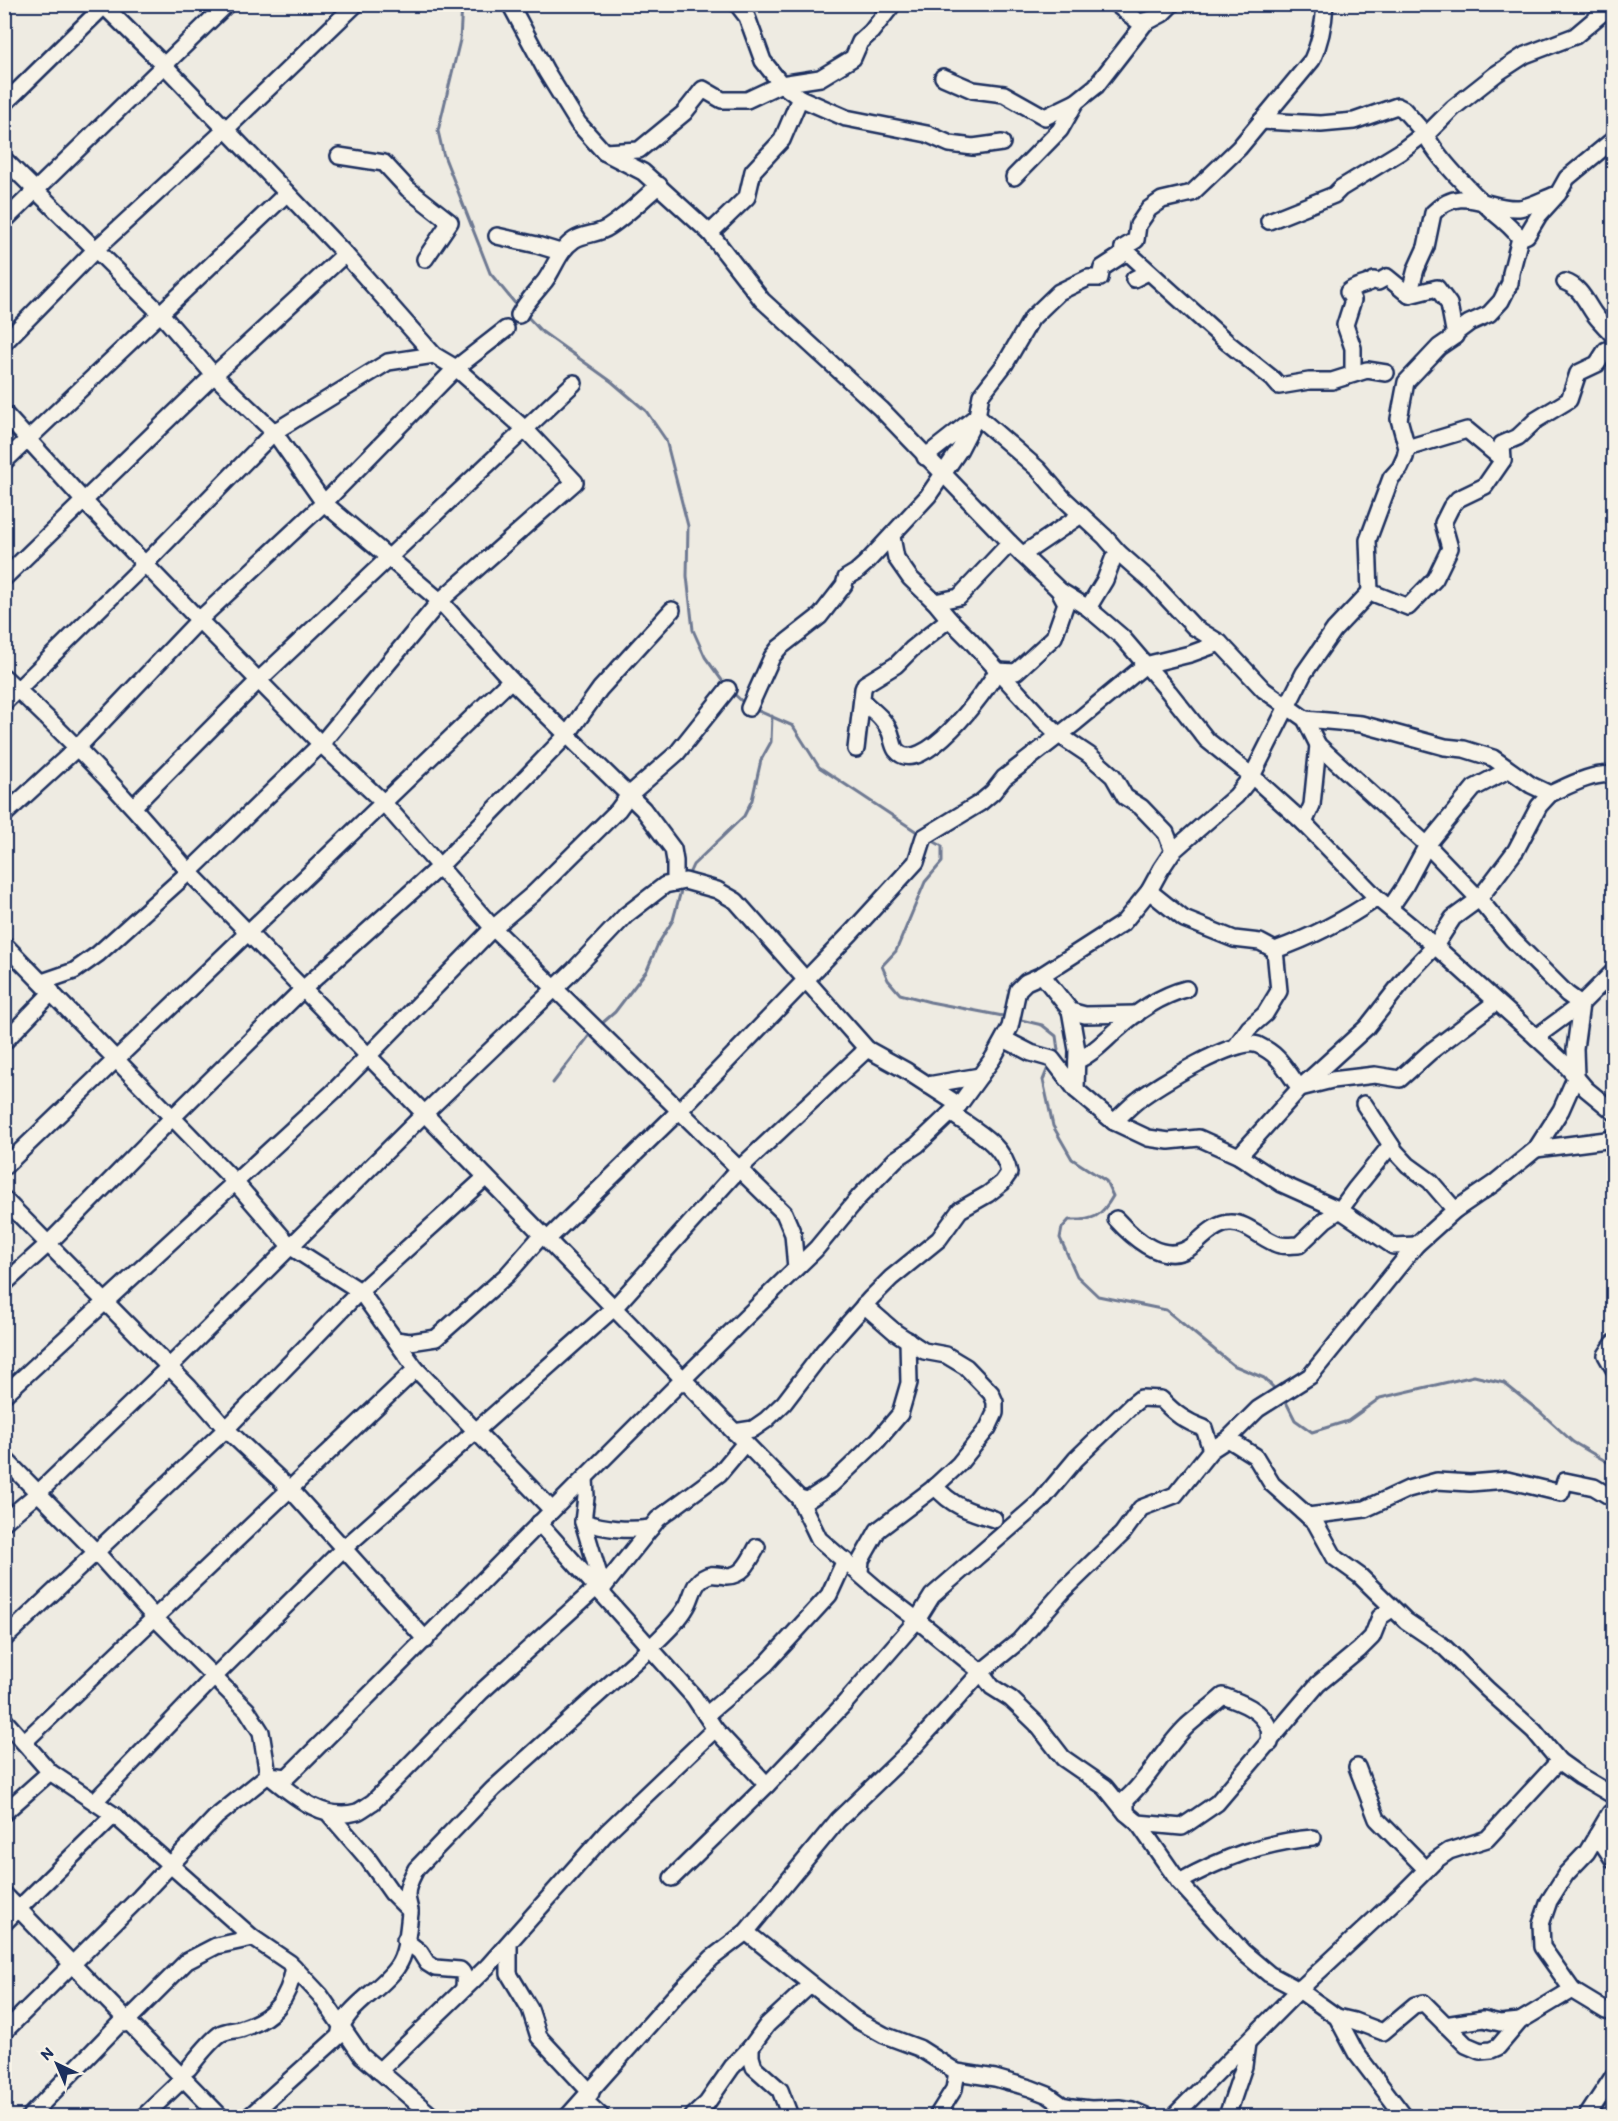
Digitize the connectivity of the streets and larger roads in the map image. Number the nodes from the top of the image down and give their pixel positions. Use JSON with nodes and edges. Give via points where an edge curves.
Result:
{"nodes":[{"id":1,"x":227,"y":4,"type":"edge"},
{"id":2,"x":356,"y":4,"type":"edge"},
{"id":3,"x":510,"y":4,"type":"edge"},
{"id":4,"x":737,"y":4,"type":"edge"},
{"id":5,"x":893,"y":4,"type":"edge"},
{"id":6,"x":1116,"y":4,"type":"edge"},
{"id":7,"x":1172,"y":4,"type":"edge"},
{"id":8,"x":1325,"y":4,"type":"edge"},
{"id":9,"x":1613,"y":4,"type":"edge"},
{"id":10,"x":104,"y":5,"type":"edge"},
{"id":11,"x":1158,"y":17,"type":"junction"},
{"id":12,"x":163,"y":64,"type":"junction"},
{"id":13,"x":943,"y":77,"type":"dead end"},
{"id":14,"x":781,"y":84,"type":"junction"},
{"id":15,"x":800,"y":98,"type":"junction"},
{"id":16,"x":1076,"y":102,"type":"junction"},
{"id":17,"x":4,"y":104,"type":"edge"},
{"id":18,"x":1262,"y":121,"type":"junction"},
{"id":19,"x":225,"y":130,"type":"junction"},
{"id":20,"x":1426,"y":135,"type":"junction"},
{"id":21,"x":1614,"y":139,"type":"edge"},
{"id":22,"x":1002,"y":143,"type":"dead end"},
{"id":23,"x":604,"y":152,"type":"junction"},
{"id":24,"x":339,"y":156,"type":"dead end"},
{"id":25,"x":4,"y":159,"type":"edge"},
{"id":26,"x":1014,"y":177,"type":"dead end"},
{"id":27,"x":659,"y":185,"type":"junction"},
{"id":28,"x":35,"y":191,"type":"junction"},
{"id":29,"x":287,"y":193,"type":"junction"},
{"id":30,"x":1558,"y":194,"type":"junction"},
{"id":31,"x":1485,"y":203,"type":"junction"},
{"id":32,"x":4,"y":221,"type":"edge"},
{"id":33,"x":1269,"y":222,"type":"dead end"},
{"id":34,"x":710,"y":233,"type":"junction"},
{"id":35,"x":497,"y":236,"type":"dead end"},
{"id":36,"x":1520,"y":238,"type":"junction"},
{"id":37,"x":1123,"y":248,"type":"junction"},
{"id":38,"x":96,"y":249,"type":"junction"},
{"id":39,"x":560,"y":252,"type":"junction"},
{"id":40,"x":345,"y":254,"type":"junction"},
{"id":41,"x":425,"y":259,"type":"dead end"},
{"id":42,"x":1148,"y":272,"type":"junction"},
{"id":43,"x":1134,"y":279,"type":"dead end"},
{"id":44,"x":1565,"y":282,"type":"dead end"},
{"id":45,"x":1409,"y":295,"type":"junction"},
{"id":46,"x":161,"y":314,"type":"junction"},
{"id":47,"x":519,"y":315,"type":"dead end"},
{"id":48,"x":506,"y":329,"type":"dead end"},
{"id":49,"x":1612,"y":334,"type":"edge"},
{"id":50,"x":1455,"y":336,"type":"junction"},
{"id":51,"x":4,"y":343,"type":"edge"},
{"id":52,"x":1606,"y":350,"type":"dead end"},
{"id":53,"x":434,"y":354,"type":"junction"},
{"id":54,"x":456,"y":368,"type":"junction"},
{"id":55,"x":1386,"y":373,"type":"dead end"},
{"id":56,"x":1353,"y":374,"type":"junction"},
{"id":57,"x":214,"y":375,"type":"junction"},
{"id":58,"x":574,"y":383,"type":"dead end"},
{"id":59,"x":4,"y":413,"type":"edge"},
{"id":60,"x":977,"y":416,"type":"junction"},
{"id":61,"x":525,"y":429,"type":"junction"},
{"id":62,"x":274,"y":432,"type":"junction"},
{"id":63,"x":29,"y":439,"type":"junction"},
{"id":64,"x":1407,"y":448,"type":"junction"},
{"id":65,"x":925,"y":457,"type":"junction"},
{"id":66,"x":1503,"y":460,"type":"junction"},
{"id":67,"x":4,"y":462,"type":"edge"},
{"id":68,"x":942,"y":474,"type":"junction"},
{"id":69,"x":84,"y":501,"type":"junction"},
{"id":70,"x":324,"y":503,"type":"junction"},
{"id":71,"x":1081,"y":515,"type":"junction"},
{"id":72,"x":892,"y":537,"type":"junction"},
{"id":73,"x":1010,"y":543,"type":"junction"},
{"id":74,"x":1119,"y":554,"type":"junction"},
{"id":75,"x":1022,"y":555,"type":"junction"},
{"id":76,"x":388,"y":557,"type":"junction"},
{"id":77,"x":146,"y":563,"type":"junction"},
{"id":78,"x":4,"y":578,"type":"edge"},
{"id":79,"x":1059,"y":590,"type":"junction"},
{"id":80,"x":1370,"y":592,"type":"junction"},
{"id":81,"x":440,"y":601,"type":"junction"},
{"id":82,"x":935,"y":602,"type":"junction"},
{"id":83,"x":1088,"y":608,"type":"junction"},
{"id":84,"x":672,"y":609,"type":"dead end"},
{"id":85,"x":199,"y":620,"type":"junction"},
{"id":86,"x":949,"y":620,"type":"junction"},
{"id":87,"x":1220,"y":643,"type":"junction"},
{"id":88,"x":1145,"y":665,"type":"junction"},
{"id":89,"x":997,"y":671,"type":"junction"},
{"id":90,"x":4,"y":677,"type":"edge"},
{"id":91,"x":259,"y":680,"type":"junction"},
{"id":92,"x":511,"y":680,"type":"junction"},
{"id":93,"x":18,"y":689,"type":"junction"},
{"id":94,"x":728,"y":689,"type":"dead end"},
{"id":95,"x":862,"y":701,"type":"junction"},
{"id":96,"x":4,"y":703,"type":"edge"},
{"id":97,"x":749,"y":708,"type":"dead end"},
{"id":98,"x":1288,"y":708,"type":"junction"},
{"id":99,"x":1305,"y":719,"type":"junction"},
{"id":100,"x":567,"y":735,"type":"junction"},
{"id":101,"x":1059,"y":735,"type":"junction"},
{"id":102,"x":321,"y":744,"type":"junction"},
{"id":103,"x":1317,"y":745,"type":"junction"},
{"id":104,"x":78,"y":747,"type":"junction"},
{"id":105,"x":856,"y":749,"type":"dead end"},
{"id":106,"x":1509,"y":770,"type":"junction"},
{"id":107,"x":1614,"y":775,"type":"edge"},
{"id":108,"x":1252,"y":776,"type":"junction"},
{"id":109,"x":1550,"y":794,"type":"junction"},
{"id":110,"x":629,"y":795,"type":"junction"},
{"id":111,"x":383,"y":802,"type":"junction"},
{"id":112,"x":134,"y":806,"type":"junction"},
{"id":113,"x":4,"y":815,"type":"edge"},
{"id":114,"x":1304,"y":823,"type":"junction"},
{"id":115,"x":1427,"y":845,"type":"junction"},
{"id":116,"x":1173,"y":851,"type":"junction"},
{"id":117,"x":439,"y":867,"type":"junction"},
{"id":118,"x":189,"y":872,"type":"junction"},
{"id":119,"x":675,"y":884,"type":"junction"},
{"id":120,"x":1149,"y":891,"type":"junction"},
{"id":121,"x":1377,"y":898,"type":"junction"},
{"id":122,"x":1479,"y":899,"type":"junction"},
{"id":123,"x":1390,"y":908,"type":"junction"},
{"id":124,"x":493,"y":928,"type":"junction"},
{"id":125,"x":249,"y":933,"type":"junction"},
{"id":126,"x":4,"y":944,"type":"edge"},
{"id":127,"x":1435,"y":946,"type":"junction"},
{"id":128,"x":1275,"y":950,"type":"junction"},
{"id":129,"x":1614,"y":971,"type":"edge"},
{"id":130,"x":1042,"y":975,"type":"junction"},
{"id":131,"x":805,"y":980,"type":"junction"},
{"id":132,"x":47,"y":987,"type":"junction"},
{"id":133,"x":555,"y":988,"type":"junction"},
{"id":134,"x":303,"y":989,"type":"junction"},
{"id":135,"x":1186,"y":989,"type":"dead end"},
{"id":136,"x":1496,"y":1002,"type":"junction"},
{"id":137,"x":1581,"y":1004,"type":"junction"},
{"id":138,"x":1070,"y":1011,"type":"junction"},
{"id":139,"x":1137,"y":1014,"type":"junction"},
{"id":140,"x":1536,"y":1037,"type":"junction"},
{"id":141,"x":1004,"y":1039,"type":"junction"},
{"id":142,"x":4,"y":1042,"type":"edge"},
{"id":143,"x":1236,"y":1046,"type":"junction"},
{"id":144,"x":867,"y":1049,"type":"junction"},
{"id":145,"x":367,"y":1055,"type":"junction"},
{"id":146,"x":115,"y":1059,"type":"junction"},
{"id":147,"x":1077,"y":1061,"type":"junction"},
{"id":148,"x":980,"y":1076,"type":"junction"},
{"id":149,"x":1576,"y":1076,"type":"junction"},
{"id":150,"x":928,"y":1085,"type":"junction"},
{"id":151,"x":1300,"y":1088,"type":"junction"},
{"id":152,"x":1076,"y":1090,"type":"junction"},
{"id":153,"x":1364,"y":1104,"type":"dead end"},
{"id":154,"x":955,"y":1109,"type":"junction"},
{"id":155,"x":679,"y":1111,"type":"junction"},
{"id":156,"x":1614,"y":1112,"type":"edge"},
{"id":157,"x":424,"y":1114,"type":"junction"},
{"id":158,"x":172,"y":1118,"type":"junction"},
{"id":159,"x":1114,"y":1122,"type":"junction"},
{"id":160,"x":1610,"y":1136,"type":"edge"},
{"id":161,"x":1391,"y":1145,"type":"junction"},
{"id":162,"x":1536,"y":1149,"type":"junction"},
{"id":163,"x":1239,"y":1156,"type":"junction"},
{"id":164,"x":4,"y":1167,"type":"edge"},
{"id":165,"x":740,"y":1169,"type":"junction"},
{"id":166,"x":486,"y":1177,"type":"junction"},
{"id":167,"x":235,"y":1182,"type":"junction"},
{"id":168,"x":4,"y":1199,"type":"edge"},
{"id":169,"x":1340,"y":1210,"type":"junction"},
{"id":170,"x":1455,"y":1210,"type":"junction"},
{"id":171,"x":1116,"y":1219,"type":"dead end"},
{"id":172,"x":546,"y":1236,"type":"junction"},
{"id":173,"x":47,"y":1245,"type":"junction"},
{"id":174,"x":1416,"y":1245,"type":"junction"},
{"id":175,"x":291,"y":1247,"type":"junction"},
{"id":176,"x":796,"y":1268,"type":"junction"},
{"id":177,"x":4,"y":1284,"type":"edge"},
{"id":178,"x":360,"y":1291,"type":"junction"},
{"id":179,"x":105,"y":1303,"type":"junction"},
{"id":180,"x":864,"y":1305,"type":"junction"},
{"id":181,"x":614,"y":1308,"type":"junction"},
{"id":182,"x":396,"y":1340,"type":"junction"},
{"id":183,"x":908,"y":1340,"type":"junction"},
{"id":184,"x":1614,"y":1343,"type":"edge"},
{"id":185,"x":169,"y":1367,"type":"junction"},
{"id":186,"x":416,"y":1369,"type":"junction"},
{"id":187,"x":1614,"y":1369,"type":"edge"},
{"id":188,"x":684,"y":1380,"type":"junction"},
{"id":189,"x":4,"y":1395,"type":"edge"},
{"id":190,"x":723,"y":1421,"type":"junction"},
{"id":191,"x":226,"y":1429,"type":"junction"},
{"id":192,"x":476,"y":1431,"type":"junction"},
{"id":193,"x":1228,"y":1439,"type":"junction"},
{"id":194,"x":745,"y":1443,"type":"junction"},
{"id":195,"x":1210,"y":1450,"type":"junction"},
{"id":196,"x":4,"y":1458,"type":"edge"},
{"id":197,"x":585,"y":1478,"type":"junction"},
{"id":198,"x":935,"y":1486,"type":"junction"},
{"id":199,"x":291,"y":1490,"type":"junction"},
{"id":200,"x":38,"y":1493,"type":"junction"},
{"id":201,"x":799,"y":1498,"type":"junction"},
{"id":202,"x":1614,"y":1499,"type":"edge"},
{"id":203,"x":552,"y":1510,"type":"junction"},
{"id":204,"x":1308,"y":1516,"type":"junction"},
{"id":205,"x":994,"y":1519,"type":"dead end"},
{"id":206,"x":4,"y":1522,"type":"edge"},
{"id":207,"x":583,"y":1522,"type":"junction"},
{"id":208,"x":539,"y":1523,"type":"junction"},
{"id":209,"x":651,"y":1528,"type":"junction"},
{"id":210,"x":757,"y":1547,"type":"dead end"},
{"id":211,"x":343,"y":1549,"type":"junction"},
{"id":212,"x":96,"y":1552,"type":"junction"},
{"id":213,"x":844,"y":1560,"type":"junction"},
{"id":214,"x":860,"y":1572,"type":"junction"},
{"id":215,"x":601,"y":1590,"type":"junction"},
{"id":216,"x":1392,"y":1609,"type":"junction"},
{"id":217,"x":156,"y":1618,"type":"junction"},
{"id":218,"x":917,"y":1620,"type":"junction"},
{"id":219,"x":4,"y":1639,"type":"edge"},
{"id":220,"x":426,"y":1640,"type":"junction"},
{"id":221,"x":650,"y":1648,"type":"junction"},
{"id":222,"x":981,"y":1672,"type":"junction"},
{"id":223,"x":213,"y":1678,"type":"junction"},
{"id":224,"x":706,"y":1715,"type":"junction"},
{"id":225,"x":4,"y":1720,"type":"edge"},
{"id":226,"x":715,"y":1729,"type":"junction"},
{"id":227,"x":24,"y":1742,"type":"junction"},
{"id":228,"x":1269,"y":1743,"type":"junction"},
{"id":229,"x":1559,"y":1761,"type":"junction"},
{"id":230,"x":1357,"y":1767,"type":"dead end"},
{"id":231,"x":50,"y":1772,"type":"junction"},
{"id":232,"x":268,"y":1775,"type":"junction"},
{"id":233,"x":768,"y":1785,"type":"junction"},
{"id":234,"x":1611,"y":1794,"type":"edge"},
{"id":235,"x":95,"y":1801,"type":"junction"},
{"id":236,"x":1612,"y":1812,"type":"edge"},
{"id":237,"x":4,"y":1813,"type":"edge"},
{"id":238,"x":114,"y":1815,"type":"junction"},
{"id":239,"x":330,"y":1815,"type":"junction"},
{"id":240,"x":1132,"y":1818,"type":"junction"},
{"id":241,"x":1597,"y":1835,"type":"junction"},
{"id":242,"x":1313,"y":1838,"type":"dead end"},
{"id":243,"x":1614,"y":1861,"type":"edge"},
{"id":244,"x":169,"y":1864,"type":"junction"},
{"id":245,"x":1426,"y":1869,"type":"junction"},
{"id":246,"x":672,"y":1878,"type":"dead end"},
{"id":247,"x":1179,"y":1882,"type":"junction"},
{"id":248,"x":4,"y":1894,"type":"edge"},
{"id":249,"x":19,"y":1909,"type":"junction"},
{"id":250,"x":410,"y":1911,"type":"junction"},
{"id":251,"x":4,"y":1923,"type":"edge"},
{"id":252,"x":746,"y":1932,"type":"junction"},
{"id":253,"x":253,"y":1938,"type":"junction"},
{"id":254,"x":405,"y":1940,"type":"junction"},
{"id":255,"x":508,"y":1944,"type":"junction"},
{"id":256,"x":72,"y":1963,"type":"junction"},
{"id":257,"x":294,"y":1967,"type":"junction"},
{"id":258,"x":810,"y":1985,"type":"junction"},
{"id":259,"x":464,"y":1988,"type":"junction"},
{"id":260,"x":1299,"y":1990,"type":"junction"},
{"id":261,"x":1573,"y":1991,"type":"junction"},
{"id":262,"x":1614,"y":2013,"type":"edge"},
{"id":263,"x":1338,"y":2017,"type":"junction"},
{"id":264,"x":124,"y":2021,"type":"junction"},
{"id":265,"x":1520,"y":2021,"type":"junction"},
{"id":266,"x":341,"y":2025,"type":"junction"},
{"id":267,"x":1444,"y":2025,"type":"junction"},
{"id":268,"x":4,"y":2032,"type":"edge"},
{"id":269,"x":1247,"y":2043,"type":"junction"},
{"id":270,"x":751,"y":2047,"type":"junction"},
{"id":271,"x":379,"y":2071,"type":"junction"},
{"id":272,"x":957,"y":2072,"type":"junction"},
{"id":273,"x":186,"y":2073,"type":"junction"},
{"id":274,"x":1614,"y":2075,"type":"edge"},
{"id":275,"x":588,"y":2096,"type":"junction"},
{"id":276,"x":30,"y":2116,"type":"edge"},
{"id":277,"x":144,"y":2116,"type":"edge"},
{"id":278,"x":220,"y":2116,"type":"edge"},
{"id":279,"x":250,"y":2116,"type":"edge"},
{"id":280,"x":432,"y":2116,"type":"edge"},
{"id":281,"x":568,"y":2116,"type":"edge"},
{"id":282,"x":601,"y":2116,"type":"edge"},
{"id":283,"x":693,"y":2116,"type":"edge"},
{"id":284,"x":790,"y":2116,"type":"edge"},
{"id":285,"x":937,"y":2116,"type":"edge"},
{"id":286,"x":1146,"y":2116,"type":"edge"},
{"id":287,"x":1174,"y":2116,"type":"edge"},
{"id":288,"x":1227,"y":2116,"type":"edge"},
{"id":289,"x":1404,"y":2116,"type":"edge"},
{"id":290,"x":1587,"y":2116,"type":"edge"}],
"edges":[{"from":1,"to":12,"type":"street"},
{"from":2,"to":19,"type":"street"},
{"from":3,"to":23,"type":"street","via":[[578,123]]},
{"from":4,"to":14,"type":"street","via":[[747,16],[763,61]]},
{"from":5,"to":14,"type":"street","via":[[860,42],[853,58],[820,78]]},
{"from":6,"to":11,"type":"street","via":[[1139,22]]},
{"from":7,"to":11,"type":"street"},
{"from":8,"to":18,"type":"street","via":[[1312,60]]},
{"from":9,"to":20,"type":"street","via":[[1575,36],[1525,55],[1496,74]]},
{"from":10,"to":12,"type":"street"},
{"from":10,"to":17,"type":"street"},
{"from":11,"to":16,"type":"street","via":[[1145,23],[1096,86]]},
{"from":12,"to":19,"type":"street"},
{"from":12,"to":28,"type":"street"},
{"from":13,"to":16,"type":"street","via":[[973,90],[1004,94],[1045,117]]},
{"from":14,"to":15,"type":"street"},
{"from":14,"to":23,"type":"street","via":[[747,100],[722,99],[703,89],[684,113],[639,150]]},
{"from":15,"to":22,"type":"street","via":[[846,118],[927,134],[950,144],[973,147]]},
{"from":15,"to":34,"type":"street","via":[[782,140],[753,171],[747,197]]},
{"from":16,"to":26,"type":"street","via":[[1060,130]]},
{"from":18,"to":20,"type":"street","via":[[1354,121],[1397,106]]},
{"from":18,"to":37,"type":"street","via":[[1192,193],[1162,200],[1149,209],[1138,225],[1136,240]]},
{"from":19,"to":29,"type":"street"},
{"from":19,"to":38,"type":"street"},
{"from":20,"to":31,"type":"street"},
{"from":20,"to":33,"type":"street","via":[[1334,195]]},
{"from":21,"to":30,"type":"street","via":[[1567,178]]},
{"from":23,"to":27,"type":"street"},
{"from":24,"to":41,"type":"street","via":[[384,163],[408,189],[450,222]]},
{"from":25,"to":28,"type":"street"},
{"from":27,"to":34,"type":"street"},
{"from":27,"to":39,"type":"street","via":[[609,227],[574,239]]},
{"from":28,"to":32,"type":"street"},
{"from":28,"to":38,"type":"street"},
{"from":29,"to":40,"type":"street"},
{"from":29,"to":46,"type":"street"},
{"from":30,"to":31,"type":"street","via":[[1519,208]]},
{"from":30,"to":36,"type":"street","via":[[1527,235]]},
{"from":31,"to":36,"type":"street"},
{"from":31,"to":45,"type":"street","via":[[1470,197],[1450,201],[1433,213],[1426,248]]},
{"from":34,"to":65,"type":"street","via":[[762,300]]},
{"from":35,"to":39,"type":"street"},
{"from":36,"to":50,"type":"street","via":[[1510,283],[1501,301],[1489,314],[1469,323]]},
{"from":37,"to":42,"type":"street"},
{"from":37,"to":60,"type":"street","via":[[1122,255],[1102,268],[1100,278],[1088,278],[1059,292],[1032,318],[981,395]]},
{"from":38,"to":46,"type":"street"},
{"from":38,"to":51,"type":"street"},
{"from":39,"to":47,"type":"street","via":[[556,265]]},
{"from":40,"to":53,"type":"street"},
{"from":40,"to":57,"type":"street"},
{"from":42,"to":43,"type":"street"},
{"from":42,"to":56,"type":"street","via":[[1279,386],[1332,381]]},
{"from":44,"to":49,"type":"street","via":[[1583,295]]},
{"from":45,"to":50,"type":"street","via":[[1437,288],[1449,304]]},
{"from":45,"to":56,"type":"street","via":[[1387,277],[1348,292],[1353,300],[1345,326],[1353,348]]},
{"from":46,"to":57,"type":"street"},
{"from":46,"to":63,"type":"street"},
{"from":48,"to":54,"type":"street"},
{"from":50,"to":64,"type":"street","via":[[1406,382],[1399,418]]},
{"from":52,"to":66,"type":"street","via":[[1597,364],[1578,373],[1569,400],[1502,444]]},
{"from":53,"to":54,"type":"street"},
{"from":53,"to":62,"type":"street","via":[[388,362]]},
{"from":54,"to":61,"type":"street"},
{"from":54,"to":70,"type":"street"},
{"from":55,"to":56,"type":"street","via":[[1367,370]]},
{"from":57,"to":62,"type":"street"},
{"from":57,"to":69,"type":"street"},
{"from":58,"to":61,"type":"street"},
{"from":59,"to":63,"type":"street"},
{"from":60,"to":65,"type":"street"},
{"from":60,"to":68,"type":"street"},
{"from":60,"to":71,"type":"street","via":[[1038,469]]},
{"from":61,"to":76,"type":"street"},
{"from":61,"to":81,"type":"street","via":[[575,482]]},
{"from":62,"to":70,"type":"street"},
{"from":62,"to":77,"type":"street"},
{"from":63,"to":67,"type":"street"},
{"from":63,"to":69,"type":"street"},
{"from":64,"to":66,"type":"street","via":[[1467,430]]},
{"from":64,"to":80,"type":"street","via":[[1400,468],[1391,478],[1368,540]]},
{"from":65,"to":68,"type":"street"},
{"from":66,"to":80,"type":"street","via":[[1485,486],[1458,499],[1451,507],[1443,523],[1450,548],[1435,579],[1408,607]]},
{"from":68,"to":72,"type":"street"},
{"from":68,"to":73,"type":"street"},
{"from":69,"to":77,"type":"street"},
{"from":69,"to":78,"type":"street"},
{"from":70,"to":76,"type":"street"},
{"from":70,"to":85,"type":"street"},
{"from":71,"to":74,"type":"street"},
{"from":71,"to":75,"type":"street"},
{"from":72,"to":82,"type":"street","via":[[900,566]]},
{"from":72,"to":97,"type":"street","via":[[846,578],[820,616],[779,648]]},
{"from":73,"to":75,"type":"street"},
{"from":73,"to":82,"type":"street","via":[[958,597]]},
{"from":74,"to":83,"type":"street"},
{"from":74,"to":87,"type":"street","via":[[1194,627]]},
{"from":75,"to":79,"type":"street"},
{"from":76,"to":81,"type":"street"},
{"from":76,"to":91,"type":"street"},
{"from":77,"to":85,"type":"street"},
{"from":77,"to":93,"type":"street"},
{"from":79,"to":83,"type":"street"},
{"from":79,"to":89,"type":"street","via":[[1066,603],[1054,636],[1016,672]]},
{"from":80,"to":98,"type":"street","via":[[1334,630],[1304,673]]},
{"from":81,"to":92,"type":"street"},
{"from":81,"to":102,"type":"street"},
{"from":82,"to":86,"type":"street"},
{"from":83,"to":88,"type":"street"},
{"from":84,"to":100,"type":"street","via":[[600,689]]},
{"from":85,"to":91,"type":"street"},
{"from":85,"to":104,"type":"street"},
{"from":86,"to":89,"type":"street"},
{"from":86,"to":95,"type":"street","via":[[896,665],[869,681],[863,689]]},
{"from":87,"to":88,"type":"street"},
{"from":87,"to":98,"type":"street","via":[[1264,690]]},
{"from":88,"to":101,"type":"street"},
{"from":88,"to":108,"type":"street","via":[[1207,740]]},
{"from":89,"to":95,"type":"street","via":[[949,732],[920,756],[896,750],[883,719]]},
{"from":89,"to":101,"type":"street"},
{"from":90,"to":93,"type":"street"},
{"from":91,"to":102,"type":"street"},
{"from":91,"to":112,"type":"street"},
{"from":92,"to":100,"type":"street"},
{"from":92,"to":111,"type":"street"},
{"from":93,"to":96,"type":"street"},
{"from":93,"to":104,"type":"street"},
{"from":94,"to":110,"type":"street","via":[[677,753]]},
{"from":95,"to":105,"type":"street"},
{"from":98,"to":99,"type":"street"},
{"from":98,"to":108,"type":"street"},
{"from":99,"to":103,"type":"street"},
{"from":99,"to":106,"type":"street","via":[[1361,724],[1464,749],[1493,758]]},
{"from":100,"to":110,"type":"street"},
{"from":100,"to":117,"type":"street"},
{"from":101,"to":116,"type":"street","via":[[1113,776],[1125,798],[1141,807],[1166,833]]},
{"from":101,"to":131,"type":"street","via":[[1004,778],[980,803],[924,837],[916,862]]},
{"from":102,"to":111,"type":"street"},
{"from":102,"to":118,"type":"street"},
{"from":103,"to":114,"type":"street","via":[[1312,805]]},
{"from":103,"to":115,"type":"street"},
{"from":104,"to":112,"type":"street"},
{"from":104,"to":113,"type":"street"},
{"from":106,"to":109,"type":"street"},
{"from":106,"to":115,"type":"street","via":[[1474,788]]},
{"from":107,"to":109,"type":"street","via":[[1584,780]]},
{"from":108,"to":114,"type":"street"},
{"from":108,"to":116,"type":"street","via":[[1219,812]]},
{"from":109,"to":122,"type":"street","via":[[1539,806],[1516,850]]},
{"from":110,"to":119,"type":"street","via":[[673,849]]},
{"from":110,"to":124,"type":"street","via":[[574,854]]},
{"from":111,"to":117,"type":"street"},
{"from":111,"to":125,"type":"street"},
{"from":112,"to":118,"type":"street"},
{"from":114,"to":121,"type":"street"},
{"from":115,"to":122,"type":"street"},
{"from":115,"to":123,"type":"street"},
{"from":116,"to":120,"type":"street"},
{"from":117,"to":124,"type":"street"},
{"from":117,"to":134,"type":"street"},
{"from":118,"to":125,"type":"street"},
{"from":118,"to":132,"type":"street","via":[[98,954]]},
{"from":119,"to":131,"type":"street","via":[[685,882],[717,890],[736,901]]},
{"from":119,"to":133,"type":"street","via":[[665,885],[626,915]]},
{"from":120,"to":128,"type":"street","via":[[1184,919]]},
{"from":120,"to":130,"type":"street","via":[[1123,923]]},
{"from":121,"to":123,"type":"street"},
{"from":121,"to":128,"type":"street","via":[[1329,928]]},
{"from":122,"to":127,"type":"street","via":[[1453,918]]},
{"from":122,"to":137,"type":"street","via":[[1513,940]]},
{"from":123,"to":127,"type":"street"},
{"from":124,"to":133,"type":"street"},
{"from":124,"to":145,"type":"street"},
{"from":125,"to":134,"type":"street"},
{"from":125,"to":146,"type":"street"},
{"from":126,"to":132,"type":"street"},
{"from":127,"to":136,"type":"street"},
{"from":127,"to":151,"type":"street","via":[[1367,1027]]},
{"from":128,"to":143,"type":"street","via":[[1279,991],[1265,1014]]},
{"from":129,"to":137,"type":"street"},
{"from":130,"to":138,"type":"street"},
{"from":130,"to":141,"type":"street","via":[[1018,990]]},
{"from":131,"to":144,"type":"street"},
{"from":131,"to":155,"type":"street"},
{"from":132,"to":142,"type":"street"},
{"from":132,"to":146,"type":"street"},
{"from":133,"to":155,"type":"street"},
{"from":133,"to":157,"type":"street"},
{"from":134,"to":145,"type":"street"},
{"from":134,"to":158,"type":"street"},
{"from":135,"to":139,"type":"street"},
{"from":136,"to":140,"type":"street"},
{"from":136,"to":151,"type":"street","via":[[1400,1079],[1375,1076]]},
{"from":137,"to":140,"type":"street"},
{"from":137,"to":149,"type":"street"},
{"from":138,"to":139,"type":"street","via":[[1085,1016]]},
{"from":138,"to":147,"type":"street"},
{"from":139,"to":147,"type":"street","via":[[1090,1055]]},
{"from":140,"to":149,"type":"street"},
{"from":141,"to":148,"type":"street"},
{"from":141,"to":152,"type":"street","via":[[1052,1059]]},
{"from":143,"to":151,"type":"street","via":[[1256,1044],[1281,1060]]},
{"from":143,"to":159,"type":"street","via":[[1166,1081]]},
{"from":144,"to":150,"type":"street"},
{"from":144,"to":165,"type":"street"},
{"from":145,"to":157,"type":"street"},
{"from":145,"to":167,"type":"street","via":[[333,1092]]},
{"from":146,"to":158,"type":"street"},
{"from":146,"to":164,"type":"street"},
{"from":147,"to":152,"type":"street"},
{"from":148,"to":150,"type":"street"},
{"from":148,"to":154,"type":"street"},
{"from":149,"to":156,"type":"street"},
{"from":149,"to":162,"type":"street","via":[[1561,1110]]},
{"from":150,"to":154,"type":"street"},
{"from":151,"to":163,"type":"street"},
{"from":152,"to":159,"type":"street"},
{"from":153,"to":161,"type":"street"},
{"from":154,"to":176,"type":"street","via":[[859,1197]]},
{"from":154,"to":180,"type":"street","via":[[1001,1150],[1010,1173],[988,1194],[960,1209],[939,1239]]},
{"from":155,"to":165,"type":"street"},
{"from":155,"to":172,"type":"street"},
{"from":157,"to":166,"type":"street"},
{"from":157,"to":175,"type":"street"},
{"from":158,"to":167,"type":"street"},
{"from":158,"to":173,"type":"street"},
{"from":159,"to":163,"type":"street","via":[[1148,1138],[1199,1138]]},
{"from":160,"to":162,"type":"street"},
{"from":161,"to":169,"type":"street"},
{"from":161,"to":170,"type":"street"},
{"from":162,"to":170,"type":"street"},
{"from":163,"to":169,"type":"street","via":[[1282,1184]]},
{"from":165,"to":176,"type":"street","via":[[784,1213],[793,1234]]},
{"from":165,"to":181,"type":"street"},
{"from":166,"to":172,"type":"street"},
{"from":166,"to":178,"type":"street"},
{"from":167,"to":175,"type":"street"},
{"from":167,"to":179,"type":"street"},
{"from":168,"to":173,"type":"street"},
{"from":169,"to":171,"type":"street","via":[[1299,1245],[1281,1245],[1241,1224],[1228,1222],[1174,1254],[1157,1252],[1140,1242]]},
{"from":169,"to":174,"type":"street","via":[[1393,1246]]},
{"from":170,"to":174,"type":"street"},
{"from":172,"to":181,"type":"street"},
{"from":172,"to":182,"type":"street","via":[[436,1338]]},
{"from":173,"to":177,"type":"street"},
{"from":173,"to":179,"type":"street"},
{"from":174,"to":193,"type":"street","via":[[1310,1376],[1258,1409]]},
{"from":175,"to":178,"type":"street"},
{"from":175,"to":185,"type":"street"},
{"from":176,"to":188,"type":"street"},
{"from":178,"to":182,"type":"street"},
{"from":178,"to":191,"type":"street"},
{"from":179,"to":185,"type":"street"},
{"from":179,"to":189,"type":"street"},
{"from":180,"to":183,"type":"street"},
{"from":180,"to":190,"type":"street","via":[[766,1420],[753,1429],[734,1432]]},
{"from":181,"to":188,"type":"street"},
{"from":181,"to":192,"type":"street"},
{"from":182,"to":186,"type":"street"},
{"from":183,"to":198,"type":"street","via":[[924,1351],[946,1355],[966,1366],[995,1402],[988,1428]]},
{"from":183,"to":201,"type":"street","via":[[909,1383],[900,1414],[831,1485],[808,1500]]},
{"from":184,"to":187,"type":"street","via":[[1606,1355]]},
{"from":185,"to":191,"type":"street"},
{"from":185,"to":200,"type":"street"},
{"from":186,"to":192,"type":"street"},
{"from":186,"to":199,"type":"street"},
{"from":188,"to":190,"type":"street"},
{"from":188,"to":197,"type":"street"},
{"from":190,"to":194,"type":"street"},
{"from":191,"to":199,"type":"street"},
{"from":191,"to":212,"type":"street"},
{"from":192,"to":203,"type":"street"},
{"from":192,"to":211,"type":"street"},
{"from":193,"to":195,"type":"street"},
{"from":193,"to":204,"type":"street","via":[[1255,1456],[1272,1484]]},
{"from":194,"to":201,"type":"street"},
{"from":194,"to":209,"type":"street","via":[[719,1474],[674,1505]]},
{"from":195,"to":218,"type":"street","via":[[1204,1428],[1182,1419],[1161,1399],[1141,1398],[1097,1437],[1040,1502],[932,1596]]},
{"from":195,"to":222,"type":"street","via":[[1175,1495],[1141,1508],[1122,1534],[1019,1641]]},
{"from":196,"to":200,"type":"street"},
{"from":197,"to":203,"type":"street"},
{"from":197,"to":207,"type":"street"},
{"from":198,"to":205,"type":"street","via":[[955,1505]]},
{"from":198,"to":214,"type":"street","via":[[878,1530],[861,1560]]},
{"from":199,"to":211,"type":"street"},
{"from":199,"to":217,"type":"street"},
{"from":200,"to":206,"type":"street"},
{"from":200,"to":212,"type":"street"},
{"from":201,"to":213,"type":"street","via":[[819,1539]]},
{"from":202,"to":204,"type":"street","via":[[1594,1487],[1565,1481],[1561,1493],[1507,1480],[1437,1481],[1408,1489],[1365,1509]]},
{"from":203,"to":208,"type":"street"},
{"from":204,"to":216,"type":"street","via":[[1335,1558],[1360,1576]]},
{"from":207,"to":209,"type":"street","via":[[628,1531]]},
{"from":207,"to":215,"type":"street"},
{"from":208,"to":215,"type":"street"},
{"from":208,"to":220,"type":"street"},
{"from":209,"to":215,"type":"street"},
{"from":210,"to":221,"type":"street","via":[[744,1570],[700,1579],[688,1605]]},
{"from":211,"to":220,"type":"street"},
{"from":211,"to":223,"type":"street"},
{"from":212,"to":217,"type":"street"},
{"from":212,"to":219,"type":"street"},
{"from":213,"to":214,"type":"street"},
{"from":213,"to":224,"type":"street","via":[[829,1595],[766,1664]]},
{"from":214,"to":218,"type":"street"},
{"from":215,"to":221,"type":"street"},
{"from":215,"to":239,"type":"street","via":[[481,1692],[373,1802],[358,1812]]},
{"from":216,"to":228,"type":"street","via":[[1380,1617],[1372,1637],[1318,1684]]},
{"from":216,"to":229,"type":"street","via":[[1443,1646],[1534,1731]]},
{"from":217,"to":223,"type":"street"},
{"from":217,"to":227,"type":"street"},
{"from":218,"to":222,"type":"street"},
{"from":218,"to":233,"type":"street"},
{"from":220,"to":232,"type":"street","via":[[287,1777]]},
{"from":221,"to":224,"type":"street"},
{"from":221,"to":250,"type":"street","via":[[493,1789],[416,1869],[407,1895]]},
{"from":222,"to":240,"type":"street","via":[[992,1687],[1036,1723],[1063,1758],[1104,1787]]},
{"from":222,"to":252,"type":"street","via":[[913,1748],[838,1820]]},
{"from":223,"to":232,"type":"street","via":[[247,1710],[261,1732]]},
{"from":223,"to":235,"type":"street"},
{"from":224,"to":226,"type":"street"},
{"from":225,"to":227,"type":"street"},
{"from":226,"to":233,"type":"street"},
{"from":226,"to":255,"type":"street","via":[[608,1832]]},
{"from":227,"to":231,"type":"street"},
{"from":228,"to":240,"type":"street","via":[[1217,1803],[1182,1827]]},
{"from":228,"to":240,"type":"street","via":[[1268,1728],[1257,1712],[1223,1696],[1186,1726],[1126,1799]]},
{"from":229,"to":234,"type":"street"},
{"from":229,"to":245,"type":"street","via":[[1487,1839],[1443,1854]]},
{"from":230,"to":245,"type":"street","via":[[1377,1819]]},
{"from":231,"to":235,"type":"street"},
{"from":231,"to":237,"type":"street"},
{"from":232,"to":239,"type":"street","via":[[298,1798]]},
{"from":232,"to":244,"type":"street","via":[[216,1817]]},
{"from":233,"to":246,"type":"street"},
{"from":234,"to":236,"type":"street"},
{"from":235,"to":238,"type":"street"},
{"from":236,"to":241,"type":"street"},
{"from":238,"to":244,"type":"street"},
{"from":238,"to":249,"type":"street"},
{"from":239,"to":250,"type":"street"},
{"from":240,"to":247,"type":"street"},
{"from":241,"to":243,"type":"street"},
{"from":241,"to":261,"type":"street","via":[[1566,1874],[1541,1924],[1542,1947]]},
{"from":242,"to":247,"type":"street","via":[[1252,1849]]},
{"from":244,"to":253,"type":"street"},
{"from":244,"to":256,"type":"street"},
{"from":245,"to":260,"type":"street"},
{"from":247,"to":260,"type":"street","via":[[1243,1952],[1269,1974]]},
{"from":248,"to":249,"type":"street"},
{"from":249,"to":251,"type":"street"},
{"from":249,"to":256,"type":"street"},
{"from":250,"to":254,"type":"street"},
{"from":252,"to":258,"type":"street"},
{"from":252,"to":275,"type":"street","via":[[712,1958],[674,1997]]},
{"from":253,"to":257,"type":"street"},
{"from":253,"to":264,"type":"street","via":[[216,1946],[187,1961]]},
{"from":254,"to":259,"type":"street","via":[[435,1968],[462,1972]]},
{"from":254,"to":266,"type":"street","via":[[398,1966]]},
{"from":255,"to":259,"type":"street"},
{"from":255,"to":275,"type":"street","via":[[509,1974],[530,2009],[539,2037]]},
{"from":256,"to":264,"type":"street"},
{"from":256,"to":268,"type":"street"},
{"from":257,"to":266,"type":"street"},
{"from":257,"to":273,"type":"street","via":[[278,2008],[252,2025],[223,2032]]},
{"from":258,"to":270,"type":"street","via":[[767,2025]]},
{"from":258,"to":272,"type":"street","via":[[855,2019],[919,2048]]},
{"from":259,"to":271,"type":"street"},
{"from":260,"to":263,"type":"street"},
{"from":260,"to":269,"type":"street"},
{"from":261,"to":262,"type":"street"},
{"from":261,"to":265,"type":"street"},
{"from":263,"to":267,"type":"street","via":[[1383,2032],[1420,2003],[1427,2005]]},
{"from":263,"to":289,"type":"street","via":[[1356,2053]]},
{"from":264,"to":273,"type":"street"},
{"from":264,"to":276,"type":"street"},
{"from":265,"to":267,"type":"street","via":[[1500,2023],[1483,2019]]},
{"from":265,"to":267,"type":"street","via":[[1498,2046],[1480,2051],[1466,2045]]},
{"from":266,"to":271,"type":"street","via":[[362,2056]]},
{"from":266,"to":279,"type":"street","via":[[339,2036]]},
{"from":269,"to":287,"type":"street"},
{"from":269,"to":288,"type":"street","via":[[1244,2066]]},
{"from":270,"to":283,"type":"street"},
{"from":270,"to":284,"type":"street","via":[[754,2067],[780,2090]]},
{"from":271,"to":280,"type":"street"},
{"from":272,"to":285,"type":"street","via":[[954,2089]]},
{"from":272,"to":286,"type":"street","via":[[1030,2088],[1072,2107],[1119,2108]]},
{"from":273,"to":277,"type":"street"},
{"from":273,"to":278,"type":"street"},
{"from":274,"to":290,"type":"street"},
{"from":275,"to":281,"type":"street"},
{"from":275,"to":282,"type":"street"}]}
